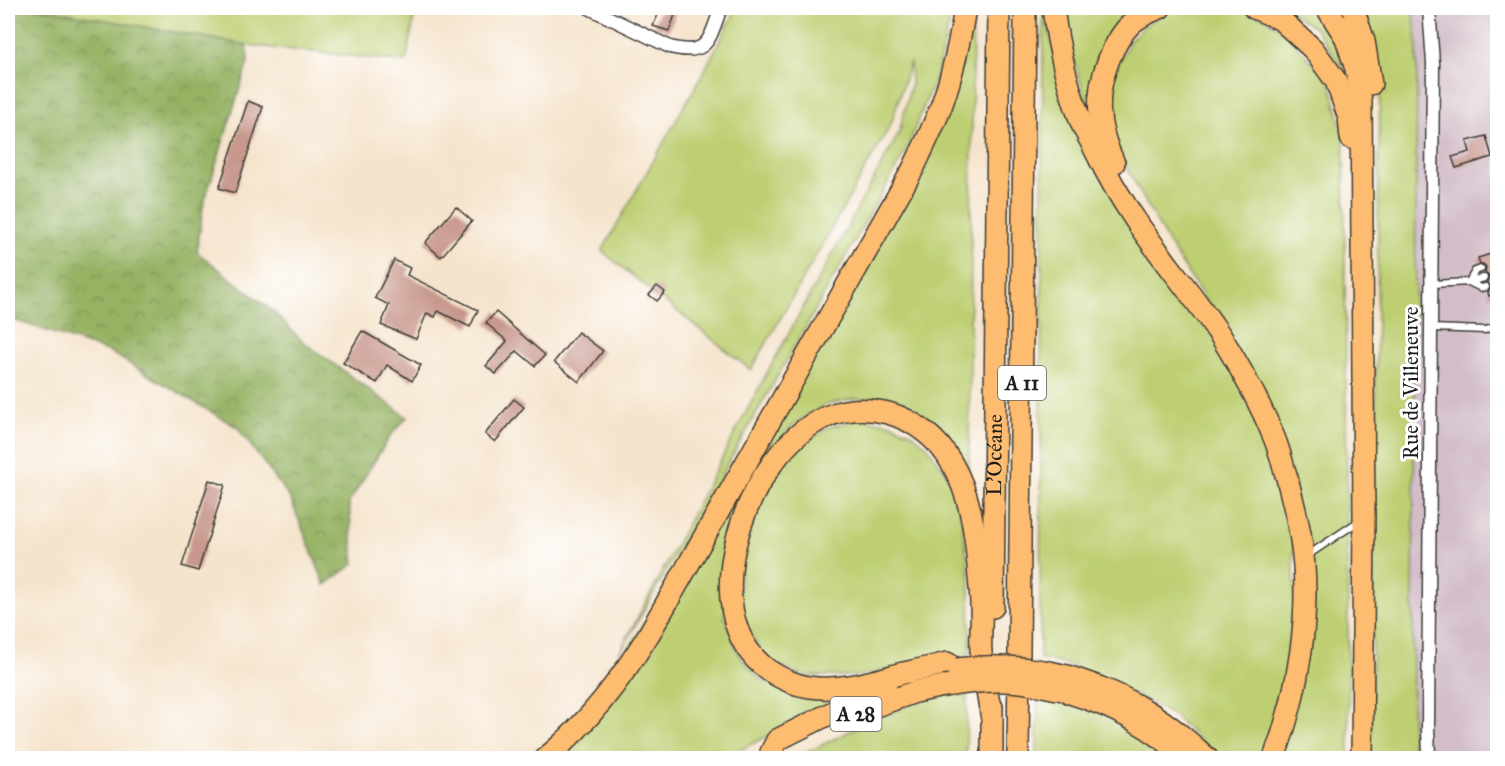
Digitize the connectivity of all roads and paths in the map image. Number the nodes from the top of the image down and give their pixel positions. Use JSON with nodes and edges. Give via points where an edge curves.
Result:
{"nodes":[{"id":1,"x":589,"y":8,"type":"edge"},
{"id":2,"x":721,"y":8,"type":"edge"},
{"id":3,"x":965,"y":8,"type":"edge"},
{"id":4,"x":999,"y":8,"type":"edge"},
{"id":5,"x":1025,"y":8,"type":"edge"},
{"id":6,"x":1053,"y":8,"type":"edge"},
{"id":7,"x":1160,"y":8,"type":"edge"},
{"id":8,"x":1254,"y":8,"type":"edge"},
{"id":9,"x":1328,"y":8,"type":"edge"},
{"id":10,"x":1353,"y":8,"type":"edge"},
{"id":11,"x":1428,"y":8,"type":"edge"},
{"id":12,"x":1151,"y":242,"type":"junction"},
{"id":13,"x":1481,"y":269,"type":"dead end"},
{"id":14,"x":1484,"y":278,"type":"dead end"},
{"id":15,"x":1469,"y":282,"type":"junction"},
{"id":16,"x":1431,"y":284,"type":"junction"},
{"id":17,"x":1486,"y":286,"type":"dead end"},
{"id":18,"x":1497,"y":327,"type":"edge"},
{"id":19,"x":1430,"y":328,"type":"junction"},
{"id":20,"x":1363,"y":342,"type":"junction"},
{"id":21,"x":1364,"y":517,"type":"junction"},
{"id":22,"x":1302,"y":559,"type":"junction"},
{"id":23,"x":948,"y":672,"type":"junction"},
{"id":24,"x":1065,"y":683,"type":"junction"},
{"id":25,"x":992,"y":719,"type":"junction"},
{"id":26,"x":764,"y":755,"type":"edge"},
{"id":27,"x":546,"y":759,"type":"edge"},
{"id":28,"x":992,"y":759,"type":"edge"},
{"id":29,"x":1018,"y":759,"type":"edge"},
{"id":30,"x":1186,"y":759,"type":"edge"},
{"id":31,"x":1207,"y":759,"type":"edge"},
{"id":32,"x":1274,"y":759,"type":"edge"},
{"id":33,"x":1362,"y":759,"type":"edge"},
{"id":34,"x":1430,"y":759,"type":"edge"}],
"edges":[{"from":1,"to":2,"type":"street","via":[[681,50],[704,45]]},
{"from":3,"to":27,"type":"highway","via":[[943,103],[913,169],[626,671],[583,724]]},
{"from":4,"to":25,"type":"highway","name":"L’Océane","number":"A 11"},
{"from":5,"to":29,"type":"highway","name":"L’Océane","number":"A 11"},
{"from":6,"to":12,"type":"highway","via":[[1064,69],[1082,123],[1103,167]]},
{"from":7,"to":12,"type":"highway","via":[[1132,23],[1114,47],[1099,94],[1099,114],[1112,159],[1151,231]]},
{"from":8,"to":20,"type":"highway","via":[[1280,19],[1313,49],[1336,81],[1349,118]]},
{"from":9,"to":20,"type":"highway","via":[[1346,38],[1361,101]]},
{"from":10,"to":20,"type":"highway","via":[[1364,41],[1374,123]]},
{"from":11,"to":16,"type":"street","name":"Rue de Villeneuve","via":[[1433,63]]},
{"from":12,"to":22,"type":"highway","via":[[1220,336],[1258,401],[1274,436],[1294,504]]},
{"from":13,"to":15,"type":"lane","via":[[1475,271]]},
{"from":14,"to":15,"type":"lane"},
{"from":15,"to":16,"type":"lane"},
{"from":15,"to":17,"type":"lane","via":[[1480,288]]},
{"from":16,"to":19,"type":"street","name":"Rue de Villeneuve"},
{"from":18,"to":19,"type":"lane"},
{"from":19,"to":34,"type":"street","name":"Rue de Villeneuve"},
{"from":20,"to":21,"type":"highway"},
{"from":21,"to":22,"type":"lane"},
{"from":21,"to":33,"type":"highway"},
{"from":22,"to":32,"type":"highway","via":[[1304,621],[1300,655]]},
{"from":23,"to":24,"type":"highway","bridge":true,"via":[[974,681]]},
{"from":23,"to":25,"type":"highway","via":[[809,687],[777,676],[762,665],[741,636],[730,578],[745,514],[782,450],[825,417],[866,410],[897,416],[930,437],[951,462],[967,497],[975,537],[981,652]]},
{"from":23,"to":26,"type":"highway","number":"A 28","via":[[915,692]]},
{"from":24,"to":30,"type":"highway","via":[[1143,726]]},
{"from":24,"to":31,"type":"highway","via":[[1109,691],[1138,705]]},
{"from":25,"to":28,"type":"highway","name":"L’Océane","number":"A 11"}]}
